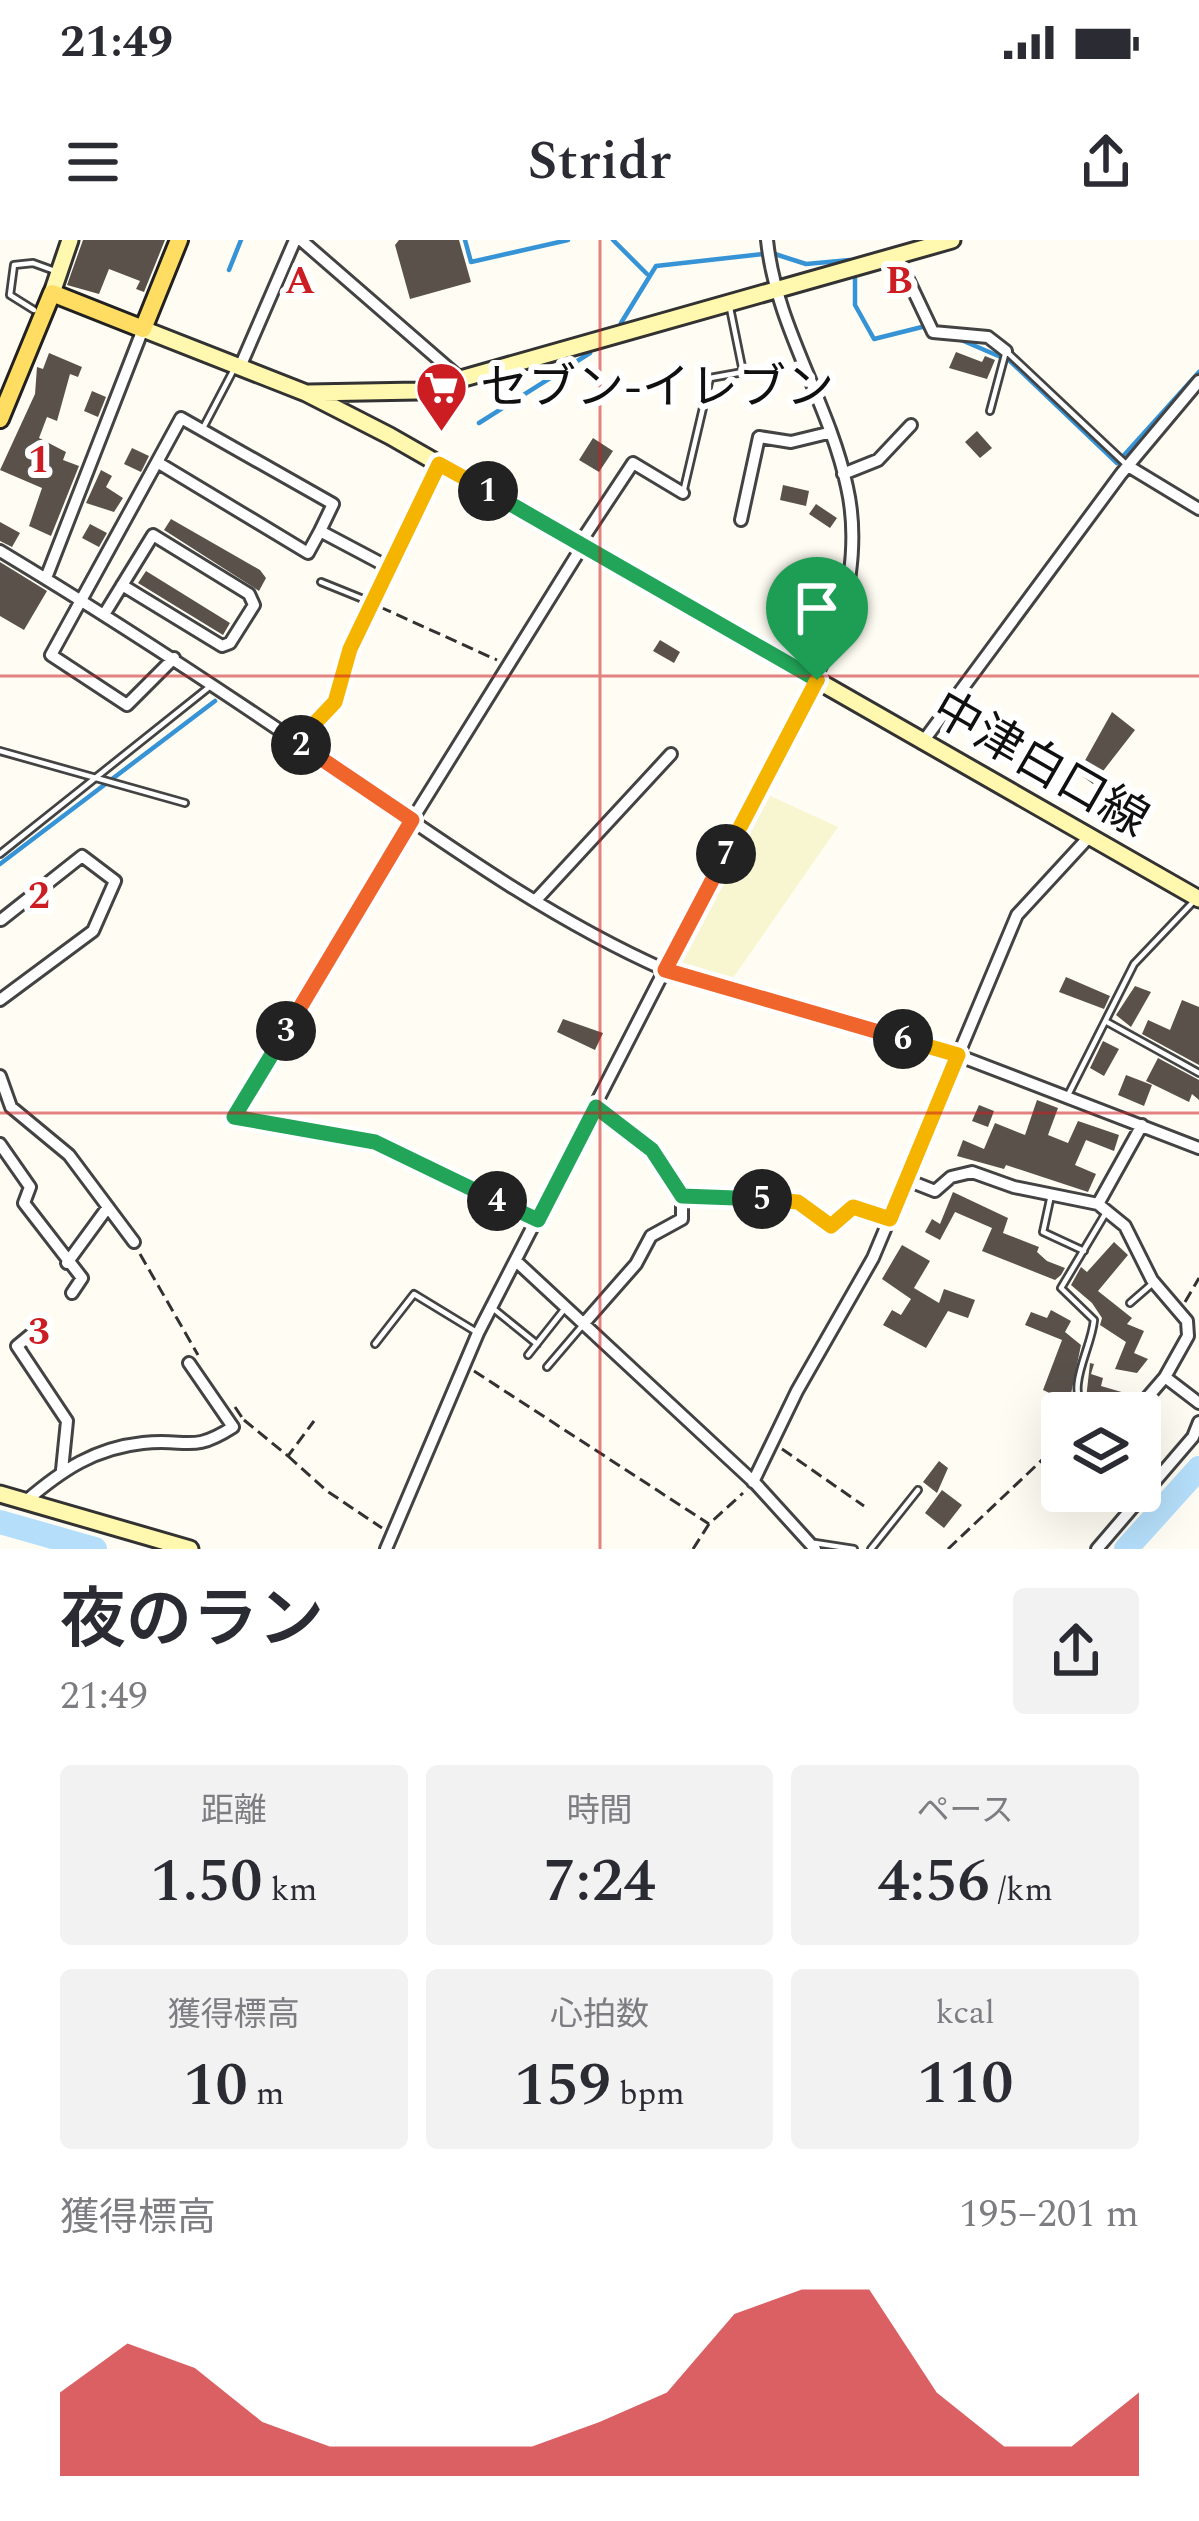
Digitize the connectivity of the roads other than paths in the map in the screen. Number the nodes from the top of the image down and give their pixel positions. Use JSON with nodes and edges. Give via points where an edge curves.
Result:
{"nodes":[{"id":1,"x":70,"y":240,"type":"edge"},
{"id":2,"x":179,"y":240,"type":"edge"},
{"id":3,"x":298,"y":240,"type":"edge"},
{"id":4,"x":767,"y":240,"type":"edge"},
{"id":5,"x":952,"y":240,"type":"edge"},
{"id":6,"x":897,"y":256,"type":"junction"},
{"id":7,"x":59,"y":272,"type":"junction"},
{"id":8,"x":776,"y":291,"type":"junction"},
{"id":9,"x":52,"y":293,"type":"junction"},
{"id":10,"x":729,"y":304,"type":"junction"},
{"id":11,"x":34,"y":310,"type":"dead end"},
{"id":12,"x":143,"y":329,"type":"junction"},
{"id":13,"x":1006,"y":351,"type":"junction"},
{"id":14,"x":238,"y":366,"type":"junction"},
{"id":15,"x":461,"y":379,"type":"junction"},
{"id":16,"x":1199,"y":382,"type":"edge"},
{"id":17,"x":306,"y":393,"type":"junction"},
{"id":18,"x":364,"y":395,"type":"junction"},
{"id":19,"x":990,"y":410,"type":"dead end"},
{"id":20,"x":0,"y":419,"type":"edge"},
{"id":21,"x":357,"y":420,"type":"junction"},
{"id":22,"x":911,"y":425,"type":"dead end"},
{"id":23,"x":202,"y":430,"type":"junction"},
{"id":24,"x":829,"y":433,"type":"junction"},
{"id":25,"x":157,"y":462,"type":"junction"},
{"id":26,"x":439,"y":464,"type":"junction"},
{"id":27,"x":1128,"y":466,"type":"junction"},
{"id":28,"x":843,"y":474,"type":"junction"},
{"id":29,"x":683,"y":493,"type":"joint"},
{"id":30,"x":1199,"y":509,"type":"edge"},
{"id":31,"x":741,"y":520,"type":"dead end"},
{"id":32,"x":320,"y":530,"type":"junction"},
{"id":33,"x":581,"y":544,"type":"junction"},
{"id":34,"x":0,"y":550,"type":"edge"},
{"id":35,"x":388,"y":567,"type":"junction"},
{"id":36,"x":46,"y":578,"type":"junction"},
{"id":37,"x":321,"y":582,"type":"dead end"},
{"id":38,"x":122,"y":585,"type":"junction"},
{"id":39,"x":80,"y":597,"type":"junction"},
{"id":40,"x":375,"y":599,"type":"junction"},
{"id":41,"x":105,"y":613,"type":"junction"},
{"id":42,"x":174,"y":658,"type":"junction"},
{"id":43,"x":817,"y":680,"type":"junction"},
{"id":44,"x":212,"y":684,"type":"junction"},
{"id":45,"x":297,"y":742,"type":"junction"},
{"id":46,"x":922,"y":743,"type":"junction"},
{"id":47,"x":0,"y":751,"type":"edge"},
{"id":48,"x":670,"y":754,"type":"dead end"},
{"id":49,"x":100,"y":777,"type":"junction"},
{"id":50,"x":185,"y":803,"type":"dead end"},
{"id":51,"x":412,"y":820,"type":"junction"},
{"id":52,"x":1088,"y":838,"type":"junction"},
{"id":53,"x":0,"y":854,"type":"edge"},
{"id":54,"x":1198,"y":898,"type":"edge"},
{"id":55,"x":535,"y":902,"type":"junction"},
{"id":56,"x":2,"y":920,"type":"edge"},
{"id":57,"x":665,"y":970,"type":"junction"},
{"id":58,"x":0,"y":1000,"type":"edge"},
{"id":59,"x":1107,"y":1022,"type":"junction"},
{"id":60,"x":958,"y":1055,"type":"junction"},
{"id":61,"x":1199,"y":1073,"type":"edge"},
{"id":62,"x":0,"y":1076,"type":"edge"},
{"id":63,"x":1066,"y":1097,"type":"junction"},
{"id":64,"x":11,"y":1107,"type":"junction"},
{"id":65,"x":0,"y":1116,"type":"edge"},
{"id":66,"x":1142,"y":1125,"type":"junction"},
{"id":67,"x":0,"y":1144,"type":"edge"},
{"id":68,"x":1199,"y":1148,"type":"edge"},
{"id":69,"x":907,"y":1180,"type":"junction"},
{"id":70,"x":1053,"y":1192,"type":"junction"},
{"id":71,"x":682,"y":1196,"type":"road end"},
{"id":72,"x":108,"y":1207,"type":"junction"},
{"id":73,"x":1102,"y":1208,"type":"junction"},
{"id":74,"x":134,"y":1241,"type":"road end"},
{"id":75,"x":1084,"y":1251,"type":"junction"},
{"id":76,"x":516,"y":1261,"type":"junction"},
{"id":77,"x":67,"y":1263,"type":"junction"},
{"id":78,"x":1154,"y":1282,"type":"junction"},
{"id":79,"x":72,"y":1293,"type":"dead end"},
{"id":80,"x":1130,"y":1304,"type":"dead end"},
{"id":81,"x":567,"y":1306,"type":"junction"},
{"id":82,"x":491,"y":1307,"type":"junction"},
{"id":83,"x":585,"y":1322,"type":"junction"},
{"id":84,"x":34,"y":1332,"type":"dead end"},
{"id":85,"x":478,"y":1334,"type":"junction"},
{"id":86,"x":375,"y":1344,"type":"dead end"},
{"id":87,"x":537,"y":1344,"type":"junction"},
{"id":88,"x":529,"y":1355,"type":"dead end"},
{"id":89,"x":189,"y":1363,"type":"dead end"},
{"id":90,"x":547,"y":1367,"type":"dead end"},
{"id":91,"x":1166,"y":1377,"type":"junction"},
{"id":92,"x":1076,"y":1392,"type":"edge"},
{"id":93,"x":1153,"y":1392,"type":"edge"},
{"id":94,"x":1199,"y":1403,"type":"edge"},
{"id":95,"x":1199,"y":1422,"type":"edge"},
{"id":96,"x":62,"y":1470,"type":"junction"},
{"id":97,"x":754,"y":1483,"type":"junction"},
{"id":98,"x":918,"y":1490,"type":"dead end"},
{"id":99,"x":0,"y":1494,"type":"edge"},
{"id":100,"x":26,"y":1501,"type":"junction"},
{"id":101,"x":815,"y":1546,"type":"edge"},
{"id":102,"x":190,"y":1549,"type":"edge"},
{"id":103,"x":386,"y":1549,"type":"edge"},
{"id":104,"x":854,"y":1549,"type":"edge"},
{"id":105,"x":871,"y":1549,"type":"edge"},
{"id":106,"x":1097,"y":1549,"type":"edge"}],
"edges":[{"from":1,"to":7,"type":"main road"},
{"from":2,"to":12,"type":"main road"},
{"from":3,"to":14,"type":"street"},
{"from":3,"to":15,"type":"street"},
{"from":4,"to":8,"type":"street"},
{"from":5,"to":6,"type":"main road"},
{"from":6,"to":8,"type":"main road"},
{"from":6,"to":13,"type":"street","via":[[933,332],[988,338]]},
{"from":7,"to":9,"type":"main road"},
{"from":7,"to":11,"type":"lane","via":[[14,265],[10,296]]},
{"from":8,"to":10,"type":"main road"},
{"from":8,"to":24,"type":"street"},
{"from":9,"to":12,"type":"main road"},
{"from":9,"to":20,"type":"main road"},
{"from":10,"to":15,"type":"main road"},
{"from":10,"to":29,"type":"lane","via":[[742,372],[710,378]]},
{"from":12,"to":14,"type":"main road","name":"中津白口線"},
{"from":12,"to":36,"type":"street"},
{"from":13,"to":19,"type":"lane"},
{"from":13,"to":27,"type":"lane"},
{"from":14,"to":17,"type":"main road","name":"中津白口線"},
{"from":14,"to":23,"type":"lane"},
{"from":15,"to":18,"type":"main road"},
{"from":16,"to":27,"type":"street"},
{"from":17,"to":18,"type":"main road"},
{"from":17,"to":21,"type":"main road","name":"中津白口線"},
{"from":18,"to":21,"type":"main road"},
{"from":21,"to":26,"type":"main road","name":"中津白口線"},
{"from":22,"to":28,"type":"street","via":[[878,460]]},
{"from":23,"to":25,"type":"street","via":[[181,418]]},
{"from":23,"to":32,"type":"street","via":[[333,504]]},
{"from":24,"to":28,"type":"street"},
{"from":24,"to":31,"type":"street","via":[[791,442],[759,437]]},
{"from":25,"to":32,"type":"street","via":[[308,554]]},
{"from":25,"to":39,"type":"street"},
{"from":26,"to":33,"type":"main road","name":"中津白口線"},
{"from":26,"to":35,"type":"street"},
{"from":27,"to":30,"type":"street"},
{"from":27,"to":46,"type":"street"},
{"from":28,"to":43,"type":"street","via":[[855,549],[842,625]]},
{"from":29,"to":33,"type":"street","via":[[633,463]]},
{"from":32,"to":35,"type":"street"},
{"from":33,"to":43,"type":"main road","name":"中津白口線"},
{"from":33,"to":51,"type":"street"},
{"from":34,"to":36,"type":"street"},
{"from":35,"to":40,"type":"street"},
{"from":36,"to":39,"type":"street"},
{"from":37,"to":40,"type":"lane"},
{"from":38,"to":38,"type":"street","via":[[222,646],[254,605],[152,535]]},
{"from":38,"to":41,"type":"street"},
{"from":39,"to":41,"type":"street"},
{"from":39,"to":42,"type":"street","via":[[51,655],[127,705]]},
{"from":40,"to":45,"type":"lane","via":[[335,702]]},
{"from":41,"to":42,"type":"street"},
{"from":42,"to":44,"type":"street"},
{"from":43,"to":46,"type":"main road","name":"中津白口線"},
{"from":43,"to":57,"type":"street"},
{"from":44,"to":45,"type":"street"},
{"from":44,"to":49,"type":"lane"},
{"from":45,"to":51,"type":"street"},
{"from":46,"to":52,"type":"main road","name":"中津白口線"},
{"from":47,"to":49,"type":"lane"},
{"from":48,"to":55,"type":"street"},
{"from":49,"to":50,"type":"lane"},
{"from":49,"to":53,"type":"lane"},
{"from":51,"to":55,"type":"street"},
{"from":52,"to":54,"type":"main road","name":"中津白口線"},
{"from":52,"to":60,"type":"street","via":[[1017,915]]},
{"from":54,"to":59,"type":"lane","via":[[1134,964]]},
{"from":55,"to":57,"type":"street"},
{"from":56,"to":58,"type":"street","via":[[82,856],[115,881],[93,931]]},
{"from":57,"to":60,"type":"street"},
{"from":57,"to":76,"type":"street"},
{"from":59,"to":61,"type":"lane"},
{"from":59,"to":63,"type":"lane"},
{"from":60,"to":63,"type":"street"},
{"from":60,"to":69,"type":"street"},
{"from":62,"to":64,"type":"street"},
{"from":63,"to":66,"type":"street"},
{"from":64,"to":65,"type":"street"},
{"from":64,"to":72,"type":"street","via":[[69,1155]]},
{"from":66,"to":68,"type":"street"},
{"from":66,"to":73,"type":"street"},
{"from":67,"to":77,"type":"street","via":[[30,1187],[24,1203]]},
{"from":69,"to":70,"type":"street","via":[[935,1191],[973,1172]]},
{"from":69,"to":97,"type":"street"},
{"from":70,"to":73,"type":"street"},
{"from":70,"to":75,"type":"lane","via":[[1042,1229]]},
{"from":71,"to":83,"type":"street","via":[[682,1219],[651,1235]]},
{"from":72,"to":74,"type":"street"},
{"from":72,"to":77,"type":"street"},
{"from":73,"to":75,"type":"lane"},
{"from":73,"to":78,"type":"street","via":[[1125,1226]]},
{"from":75,"to":92,"type":"lane","via":[[1061,1288],[1094,1320]]},
{"from":76,"to":81,"type":"street"},
{"from":76,"to":82,"type":"street"},
{"from":77,"to":79,"type":"street","via":[[82,1278]]},
{"from":78,"to":80,"type":"lane"},
{"from":78,"to":91,"type":"street","via":[[1183,1316],[1188,1336]]},
{"from":81,"to":83,"type":"street"},
{"from":81,"to":87,"type":"lane"},
{"from":82,"to":85,"type":"street"},
{"from":82,"to":87,"type":"lane"},
{"from":83,"to":90,"type":"lane"},
{"from":83,"to":97,"type":"street"},
{"from":84,"to":96,"type":"street","via":[[17,1346],[67,1421]]},
{"from":85,"to":86,"type":"lane","via":[[413,1294]]},
{"from":85,"to":103,"type":"street"},
{"from":87,"to":88,"type":"lane"},
{"from":89,"to":96,"type":"street","via":[[238,1423],[203,1446],[118,1446]]},
{"from":91,"to":93,"type":"street"},
{"from":91,"to":94,"type":"street"},
{"from":95,"to":106,"type":"street"},
{"from":96,"to":100,"type":"street"},
{"from":97,"to":101,"type":"street"},
{"from":98,"to":105,"type":"lane"},
{"from":99,"to":100,"type":"main road"},
{"from":100,"to":102,"type":"main road"},
{"from":101,"to":104,"type":"lane"}]}
